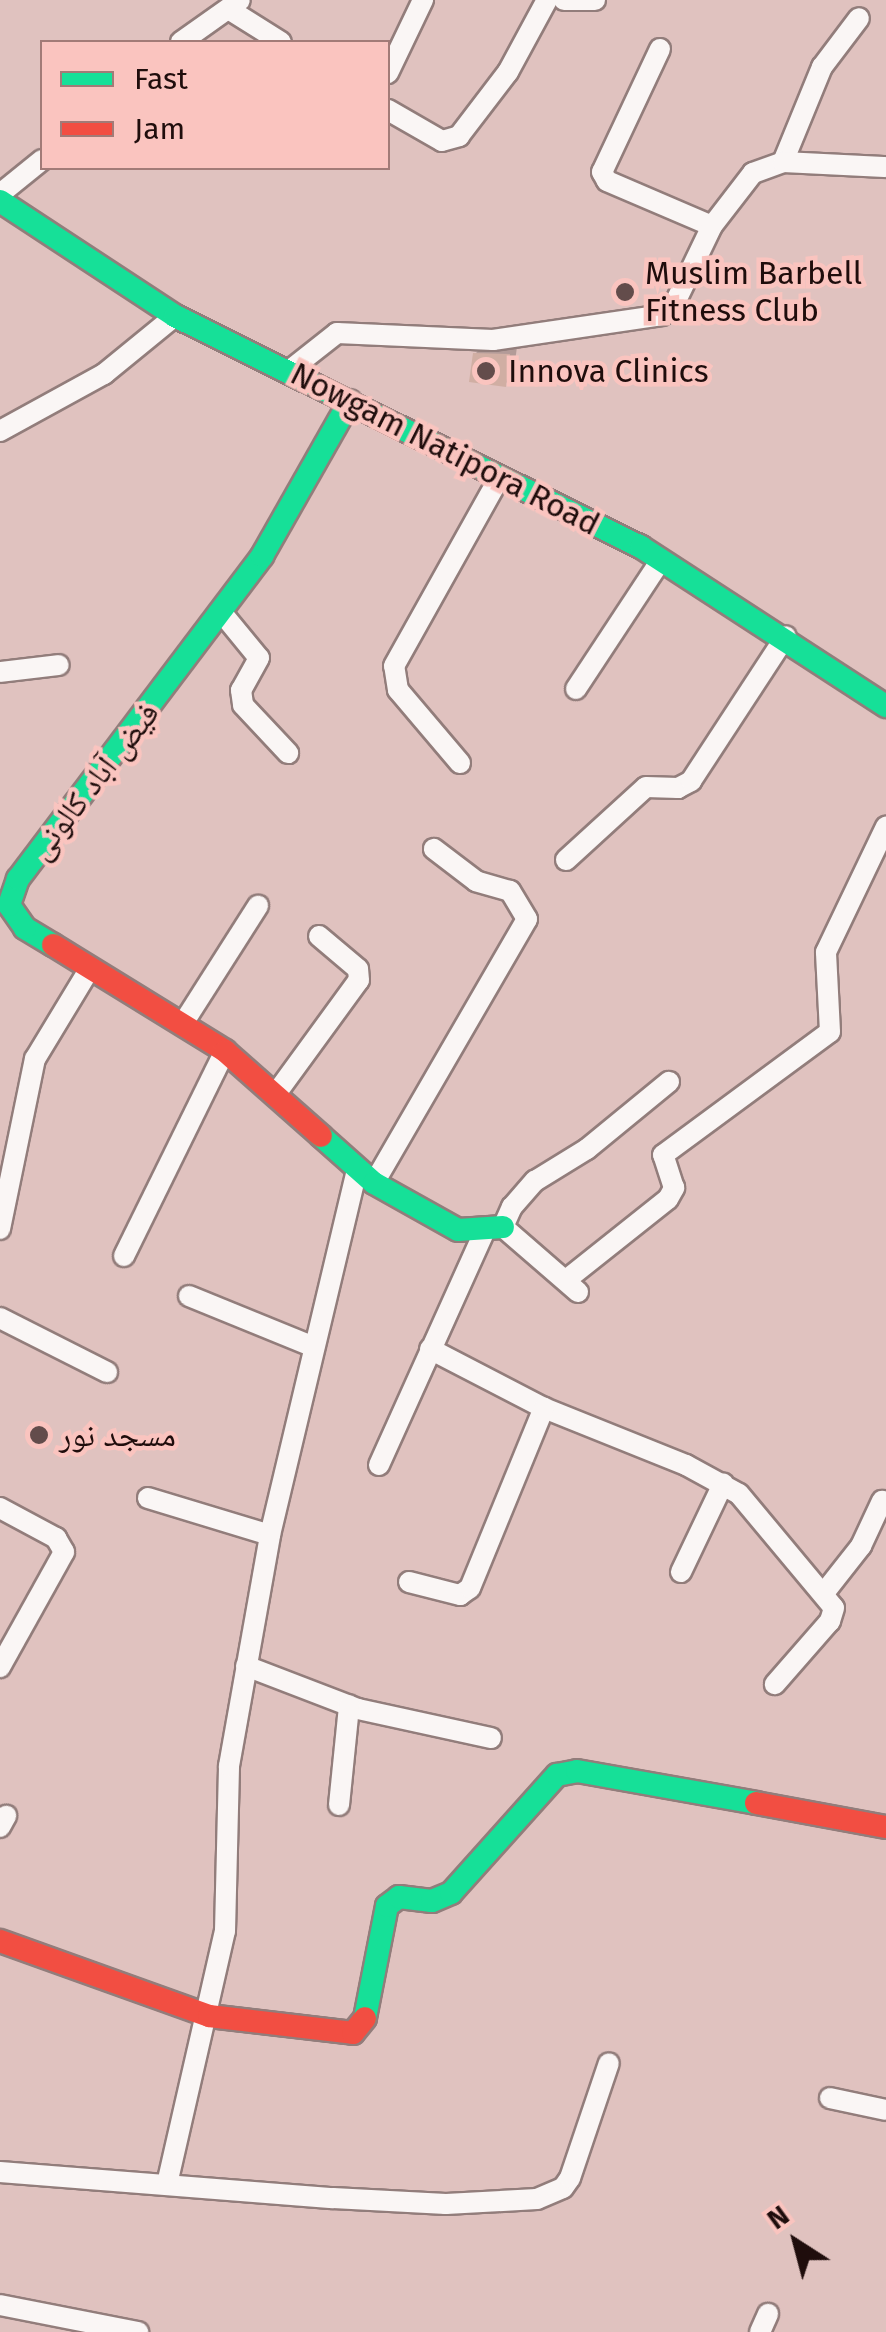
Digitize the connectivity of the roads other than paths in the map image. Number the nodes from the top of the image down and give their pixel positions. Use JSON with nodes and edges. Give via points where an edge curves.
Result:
{"nodes":[{"id":1,"x":423,"y":0,"type":"edge"},
{"id":2,"x":546,"y":0,"type":"edge"},
{"id":3,"x":564,"y":0,"type":"edge"},
{"id":4,"x":595,"y":0,"type":"edge"},
{"id":5,"x":235,"y":5,"type":"edge"},
{"id":6,"x":859,"y":18,"type":"dead end"},
{"id":7,"x":184,"y":40,"type":"edge"},
{"id":8,"x":279,"y":40,"type":"edge"},
{"id":9,"x":660,"y":50,"type":"dead end"},
{"id":10,"x":390,"y":68,"type":"edge"},
{"id":11,"x":390,"y":111,"type":"edge"},
{"id":12,"x":40,"y":162,"type":"edge"},
{"id":13,"x":783,"y":162,"type":"junction"},
{"id":14,"x":886,"y":167,"type":"edge"},
{"id":15,"x":0,"y":197,"type":"edge"},
{"id":16,"x":712,"y":226,"type":"junction"},
{"id":17,"x":175,"y":316,"type":"junction"},
{"id":18,"x":290,"y":370,"type":"junction"},
{"id":19,"x":350,"y":401,"type":"junction"},
{"id":20,"x":0,"y":403,"type":"edge"},
{"id":21,"x":8,"y":425,"type":"edge"},
{"id":22,"x":500,"y":478,"type":"junction"},
{"id":23,"x":662,"y":560,"type":"junction"},
{"id":24,"x":222,"y":613,"type":"junction"},
{"id":25,"x":786,"y":636,"type":"junction"},
{"id":26,"x":59,"y":665,"type":"dead end"},
{"id":27,"x":0,"y":672,"type":"edge"},
{"id":28,"x":576,"y":690,"type":"dead end"},
{"id":29,"x":886,"y":706,"type":"edge"},
{"id":30,"x":288,"y":753,"type":"dead end"},
{"id":31,"x":460,"y":763,"type":"dead end"},
{"id":32,"x":886,"y":827,"type":"edge"},
{"id":33,"x":434,"y":849,"type":"dead end"},
{"id":34,"x":566,"y":860,"type":"dead end"},
{"id":35,"x":258,"y":906,"type":"dead end"},
{"id":36,"x":319,"y":936,"type":"dead end"},
{"id":37,"x":89,"y":970,"type":"junction"},
{"id":38,"x":184,"y":1022,"type":"junction"},
{"id":39,"x":225,"y":1051,"type":"junction"},
{"id":40,"x":669,"y":1082,"type":"dead end"},
{"id":41,"x":275,"y":1095,"type":"junction"},
{"id":42,"x":366,"y":1176,"type":"junction"},
{"id":43,"x":0,"y":1229,"type":"edge"},
{"id":44,"x":494,"y":1230,"type":"junction"},
{"id":45,"x":124,"y":1256,"type":"dead end"},
{"id":46,"x":189,"y":1296,"type":"dead end"},
{"id":47,"x":0,"y":1318,"type":"edge"},
{"id":48,"x":314,"y":1347,"type":"junction"},
{"id":49,"x":430,"y":1349,"type":"junction"},
{"id":50,"x":107,"y":1372,"type":"dead end"},
{"id":51,"x":544,"y":1408,"type":"junction"},
{"id":52,"x":379,"y":1465,"type":"dead end"},
{"id":53,"x":723,"y":1484,"type":"junction"},
{"id":54,"x":148,"y":1498,"type":"dead end"},
{"id":55,"x":882,"y":1502,"type":"dead end"},
{"id":56,"x":0,"y":1508,"type":"edge"},
{"id":57,"x":270,"y":1535,"type":"junction"},
{"id":58,"x":681,"y":1572,"type":"dead end"},
{"id":59,"x":408,"y":1582,"type":"dead end"},
{"id":60,"x":824,"y":1593,"type":"junction"},
{"id":61,"x":246,"y":1666,"type":"junction"},
{"id":62,"x":0,"y":1667,"type":"edge"},
{"id":63,"x":775,"y":1684,"type":"dead end"},
{"id":64,"x":349,"y":1706,"type":"junction"},
{"id":65,"x":492,"y":1738,"type":"dead end"},
{"id":66,"x":339,"y":1805,"type":"dead end"},
{"id":67,"x":886,"y":1827,"type":"edge"},
{"id":68,"x":0,"y":1940,"type":"edge"},
{"id":69,"x":209,"y":2016,"type":"junction"},
{"id":70,"x":609,"y":2063,"type":"dead end"},
{"id":71,"x":830,"y":2098,"type":"dead end"},
{"id":72,"x":886,"y":2110,"type":"edge"},
{"id":73,"x":0,"y":2172,"type":"edge"},
{"id":74,"x":167,"y":2184,"type":"junction"},
{"id":75,"x":0,"y":2305,"type":"edge"},
{"id":76,"x":138,"y":2332,"type":"edge"}],
"edges":[{"from":1,"to":10,"type":"street"},
{"from":2,"to":11,"type":"street","via":[[508,72],[459,136],[442,141]]},
{"from":3,"to":4,"type":"street"},
{"from":5,"to":7,"type":"street"},
{"from":5,"to":8,"type":"street"},
{"from":6,"to":13,"type":"street","via":[[822,67]]},
{"from":9,"to":16,"type":"street","via":[[602,172]]},
{"from":12,"to":15,"type":"street"},
{"from":13,"to":14,"type":"street"},
{"from":13,"to":16,"type":"street","via":[[754,172]]},
{"from":15,"to":17,"type":"street","name":"Nowgam Natipora Road"},
{"from":16,"to":18,"type":"street","via":[[678,300],[662,314],[493,340],[337,333]]},
{"from":17,"to":18,"type":"street","name":"Nowgam Natipora Road"},
{"from":17,"to":21,"type":"street","via":[[104,374]]},
{"from":18,"to":19,"type":"street","name":"Nowgam Natipora Road"},
{"from":19,"to":22,"type":"street","name":"Nowgam Natipora Road"},
{"from":19,"to":24,"type":"street","name":"فیض آباد کالونی"},
{"from":20,"to":21,"type":"street"},
{"from":22,"to":23,"type":"street","name":"Nowgam Natipora Road"},
{"from":22,"to":31,"type":"street","via":[[394,666],[398,690]]},
{"from":23,"to":25,"type":"street","name":"Nowgam Natipora Road"},
{"from":23,"to":28,"type":"street"},
{"from":24,"to":30,"type":"street","via":[[258,658],[241,690],[242,705]]},
{"from":24,"to":37,"type":"street","name":"فیض آباد کالونی","via":[[12,891],[13,917]]},
{"from":25,"to":29,"type":"street","name":"Nowgam Natipora Road"},
{"from":25,"to":34,"type":"street","via":[[691,781],[678,788],[646,787]]},
{"from":26,"to":27,"type":"street"},
{"from":32,"to":44,"type":"street","via":[[826,952],[832,1024],[826,1038],[663,1155],[674,1188],[668,1199],[572,1286]]},
{"from":33,"to":42,"type":"street","via":[[476,880],[510,891],[527,919]]},
{"from":35,"to":38,"type":"street"},
{"from":36,"to":41,"type":"street","via":[[358,969],[359,980]]},
{"from":37,"to":38,"type":"street","name":"فیض آباد کالونی"},
{"from":37,"to":43,"type":"street","via":[[36,1059]]},
{"from":38,"to":39,"type":"street","name":"فیض آباد کالونی"},
{"from":39,"to":41,"type":"street","name":"فیض آباد کالونی"},
{"from":39,"to":45,"type":"street"},
{"from":40,"to":44,"type":"street","via":[[587,1149],[535,1181]]},
{"from":41,"to":42,"type":"street","name":"فیض آباد کالونی"},
{"from":42,"to":44,"type":"street","name":"فیض آباد کالونی","via":[[458,1230]]},
{"from":42,"to":48,"type":"street"},
{"from":44,"to":49,"type":"street"},
{"from":46,"to":48,"type":"street"},
{"from":47,"to":50,"type":"street"},
{"from":48,"to":57,"type":"street"},
{"from":49,"to":51,"type":"street"},
{"from":49,"to":52,"type":"street"},
{"from":51,"to":53,"type":"street"},
{"from":51,"to":59,"type":"street","via":[[470,1588],[460,1595]]},
{"from":53,"to":58,"type":"street"},
{"from":53,"to":60,"type":"street","via":[[761,1516]]},
{"from":54,"to":57,"type":"street"},
{"from":55,"to":60,"type":"street","via":[[861,1546]]},
{"from":56,"to":62,"type":"street","via":[[56,1538],[64,1552]]},
{"from":57,"to":61,"type":"street"},
{"from":60,"to":63,"type":"street","via":[[835,1614]]},
{"from":61,"to":64,"type":"street"},
{"from":61,"to":69,"type":"street","via":[[228,1784],[229,1900]]},
{"from":64,"to":65,"type":"street"},
{"from":64,"to":66,"type":"street"},
{"from":67,"to":69,"type":"street","via":[[567,1772],[548,1783],[450,1893],[432,1901],[399,1897],[387,1906],[361,2029],[344,2034]]},
{"from":68,"to":69,"type":"street"},
{"from":69,"to":74,"type":"street"},
{"from":70,"to":74,"type":"street","via":[[570,2178],[552,2195],[446,2204]]},
{"from":71,"to":72,"type":"street"},
{"from":73,"to":74,"type":"street"},
{"from":75,"to":76,"type":"street"}]}
